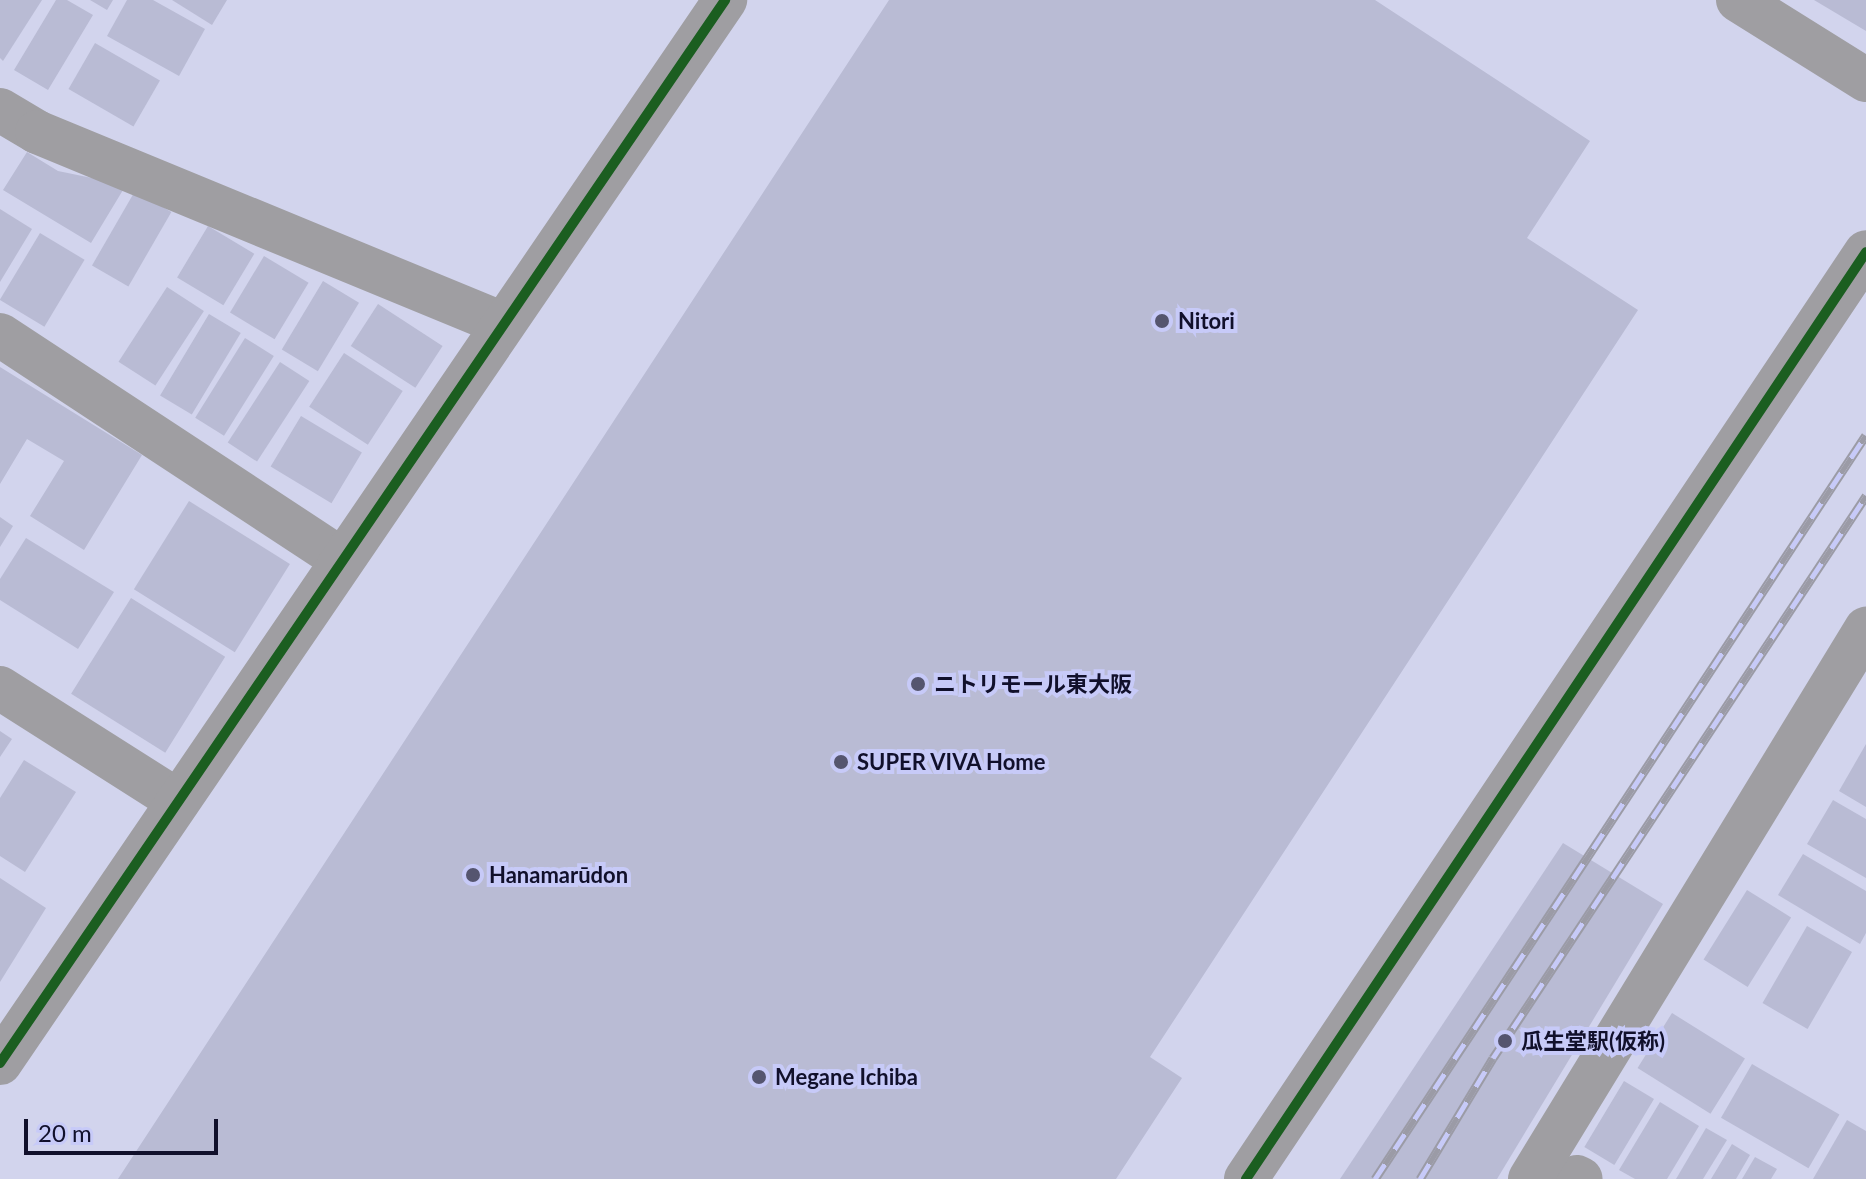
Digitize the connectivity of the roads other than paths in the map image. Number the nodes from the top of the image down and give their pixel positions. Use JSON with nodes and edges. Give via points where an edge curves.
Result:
{"nodes":[{"id":1,"x":1738,"y":0,"type":"edge"},
{"id":2,"x":711,"y":5,"type":"edge"},
{"id":3,"x":1866,"y":80,"type":"edge"},
{"id":4,"x":0,"y":110,"type":"edge"},
{"id":5,"x":1866,"y":252,"type":"edge"},
{"id":6,"x":503,"y":324,"type":"junction"},
{"id":7,"x":0,"y":335,"type":"edge"},
{"id":8,"x":342,"y":560,"type":"junction"},
{"id":9,"x":1866,"y":629,"type":"edge"},
{"id":10,"x":0,"y":688,"type":"edge"},
{"id":11,"x":178,"y":801,"type":"junction"},
{"id":12,"x":1,"y":1059,"type":"edge"},
{"id":13,"x":1246,"y":1179,"type":"edge"},
{"id":14,"x":1530,"y":1179,"type":"edge"}],
"edges":[{"from":1,"to":3,"type":"street"},
{"from":2,"to":6,"type":"street"},
{"from":4,"to":6,"type":"street","via":[[37,132]]},
{"from":5,"to":13,"type":"street"},
{"from":6,"to":8,"type":"street"},
{"from":7,"to":8,"type":"street"},
{"from":8,"to":11,"type":"street"},
{"from":9,"to":14,"type":"street"},
{"from":10,"to":11,"type":"street"},
{"from":11,"to":12,"type":"street"}]}
